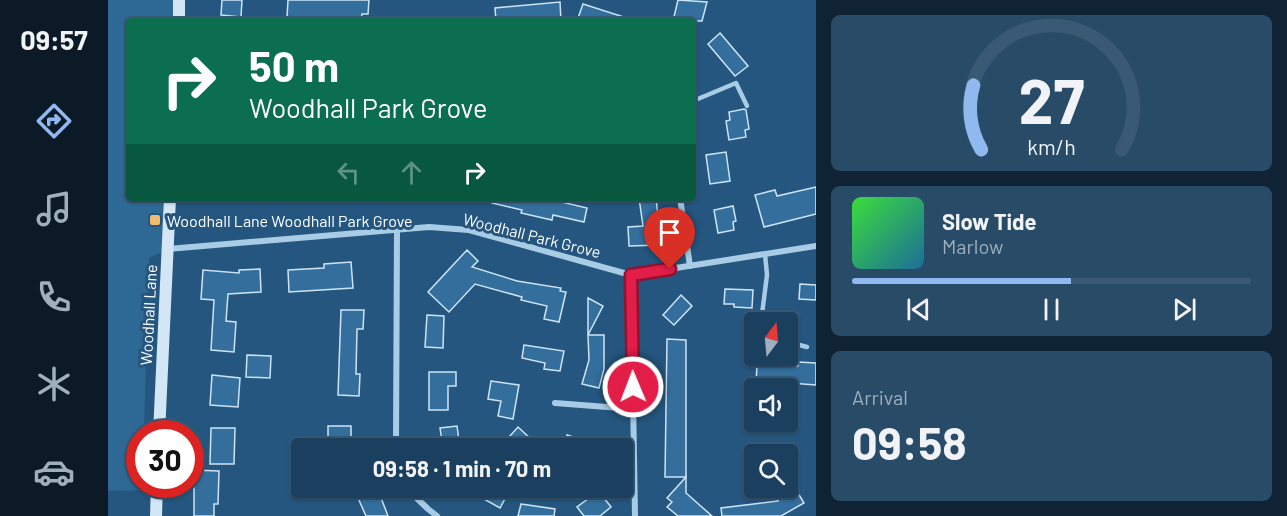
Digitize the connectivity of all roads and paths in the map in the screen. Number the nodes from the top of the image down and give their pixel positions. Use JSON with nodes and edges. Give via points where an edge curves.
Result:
{"nodes":[{"id":1,"x":179,"y":0,"type":"edge"},
{"id":2,"x":179,"y":18,"type":"edge"},
{"id":3,"x":696,"y":100,"type":"edge"},
{"id":4,"x":747,"y":106,"type":"dead end"},
{"id":5,"x":170,"y":201,"type":"edge"},
{"id":6,"x":680,"y":201,"type":"edge"},
{"id":7,"x":397,"y":228,"type":"junction"},
{"id":8,"x":816,"y":246,"type":"edge"},
{"id":9,"x":168,"y":249,"type":"junction"},
{"id":10,"x":765,"y":254,"type":"junction"},
{"id":11,"x":690,"y":266,"type":"junction"},
{"id":12,"x":631,"y":275,"type":"junction"},
{"id":13,"x":762,"y":312,"type":"edge"},
{"id":14,"x":798,"y":345,"type":"edge"},
{"id":15,"x":807,"y":347,"type":"dead end"},
{"id":16,"x":555,"y":403,"type":"dead end"},
{"id":17,"x":633,"y":410,"type":"junction"},
{"id":18,"x":160,"y":420,"type":"edge"},
{"id":19,"x":396,"y":438,"type":"edge"},
{"id":20,"x":157,"y":498,"type":"edge"},
{"id":21,"x":416,"y":498,"type":"edge"},
{"id":22,"x":156,"y":516,"type":"edge"},
{"id":23,"x":437,"y":516,"type":"edge"},
{"id":24,"x":635,"y":516,"type":"edge"}],
"edges":[{"from":1,"to":2,"type":"street"},
{"from":3,"to":4,"type":"lane","via":[[736,83]]},
{"from":5,"to":9,"type":"street","name":"Woodhall Lane"},
{"from":6,"to":11,"type":"street"},
{"from":7,"to":9,"type":"street","name":"Woodhall Park Grove"},
{"from":7,"to":12,"type":"street","name":"Woodhall Park Grove","via":[[469,230]]},
{"from":7,"to":19,"type":"street"},
{"from":8,"to":10,"type":"street","name":"Woodhall Park Grove"},
{"from":9,"to":18,"type":"street","name":"Woodhall Lane"},
{"from":10,"to":11,"type":"street","name":"Woodhall Park Grove"},
{"from":10,"to":13,"type":"lane"},
{"from":11,"to":12,"type":"street","name":"Woodhall Park Grove"},
{"from":12,"to":17,"type":"street"},
{"from":14,"to":15,"type":"lane"},
{"from":16,"to":17,"type":"street"},
{"from":17,"to":24,"type":"street"},
{"from":20,"to":22,"type":"street"},
{"from":21,"to":23,"type":"street"}]}
